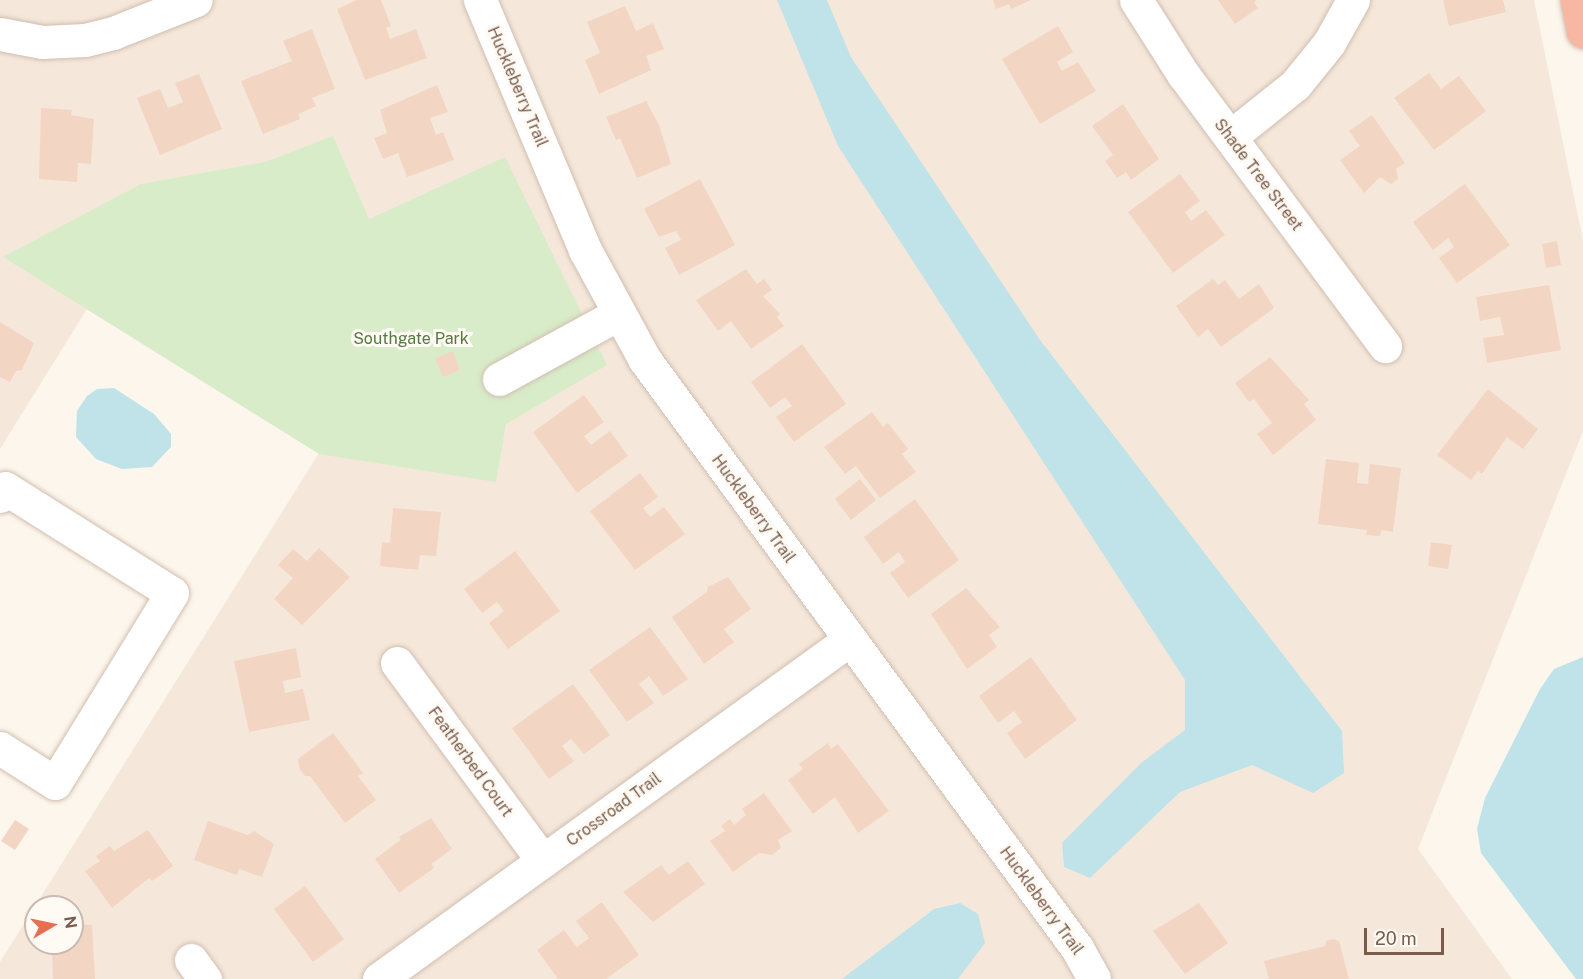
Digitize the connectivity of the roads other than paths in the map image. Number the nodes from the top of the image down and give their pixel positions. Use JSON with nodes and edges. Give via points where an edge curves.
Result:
{"nodes":[{"id":1,"x":196,"y":0,"type":"edge"},
{"id":2,"x":480,"y":0,"type":"edge"},
{"id":3,"x":1136,"y":0,"type":"edge"},
{"id":4,"x":1353,"y":0,"type":"edge"},
{"id":5,"x":1577,"y":0,"type":"edge"},
{"id":6,"x":1583,"y":31,"type":"edge"},
{"id":7,"x":0,"y":34,"type":"edge"},
{"id":8,"x":1230,"y":137,"type":"junction"},
{"id":9,"x":618,"y":314,"type":"junction"},
{"id":10,"x":1385,"y":346,"type":"dead end"},
{"id":11,"x":499,"y":379,"type":"dead end"},
{"id":12,"x":0,"y":496,"type":"edge"},
{"id":13,"x":849,"y":640,"type":"junction"},
{"id":14,"x":397,"y":663,"type":"dead end"},
{"id":15,"x":0,"y":748,"type":"edge"},
{"id":16,"x":543,"y":861,"type":"junction"},
{"id":17,"x":379,"y":979,"type":"edge"},
{"id":18,"x":1094,"y":979,"type":"edge"}],
"edges":[{"from":1,"to":7,"type":"street","via":[[85,40],[42,42]]},
{"from":2,"to":9,"type":"street","name":"Huckleberry Trail","via":[[585,250]]},
{"from":3,"to":8,"type":"street","name":"Shade Tree Street","via":[[1183,74]]},
{"from":4,"to":8,"type":"street","via":[[1329,43],[1295,85]]},
{"from":5,"to":6,"type":"highway"},
{"from":8,"to":10,"type":"street","name":"Shade Tree Street"},
{"from":9,"to":11,"type":"street"},
{"from":9,"to":13,"type":"street","name":"Huckleberry Trail","via":[[645,360]]},
{"from":12,"to":15,"type":"street","via":[[5,489],[172,593],[55,783]]},
{"from":13,"to":16,"type":"street","name":"Crossroad Trail"},
{"from":13,"to":18,"type":"street","name":"Huckleberry Trail","via":[[1077,948]]},
{"from":14,"to":16,"type":"street","name":"Featherbed Court"},
{"from":16,"to":17,"type":"street","name":"Crossroad Trail"}]}
